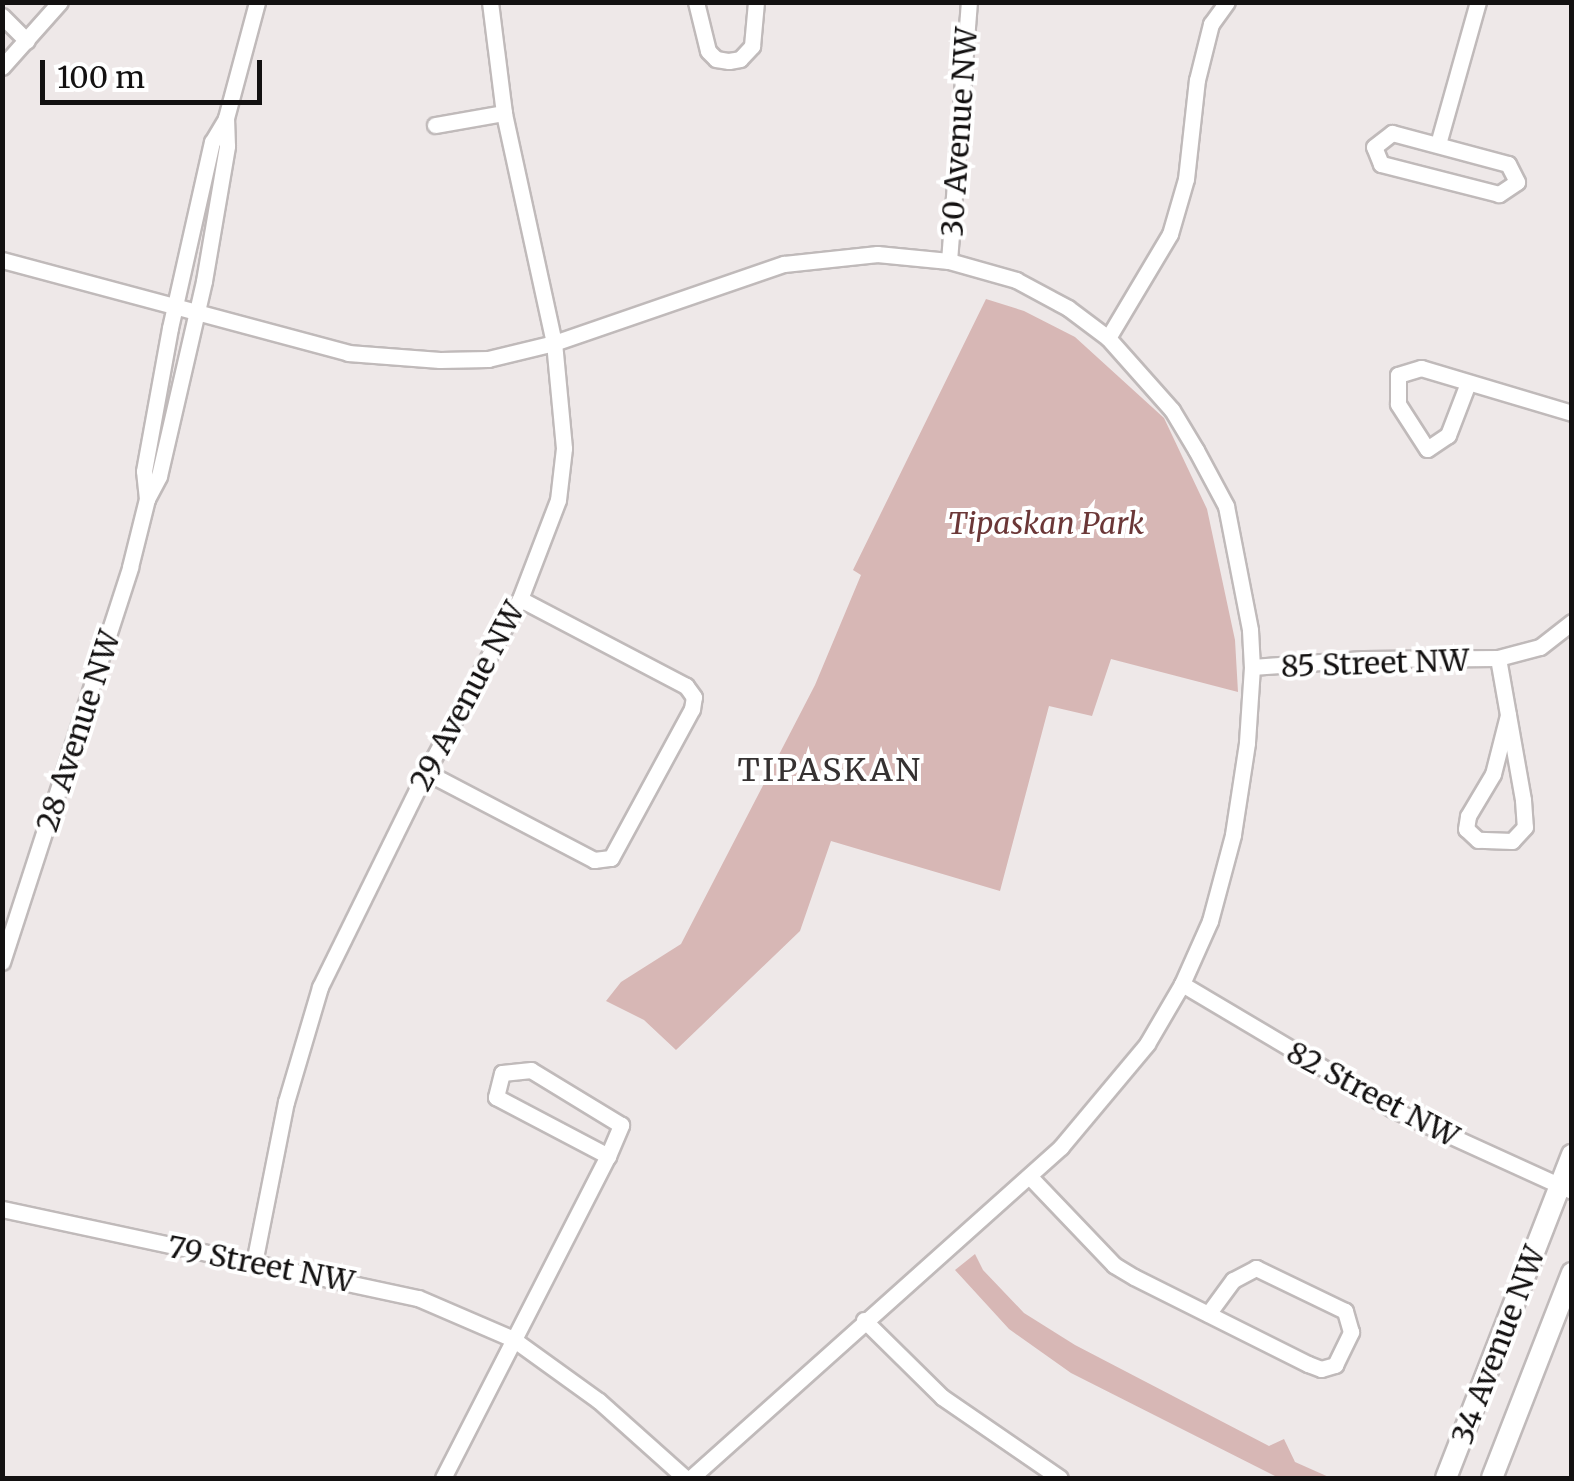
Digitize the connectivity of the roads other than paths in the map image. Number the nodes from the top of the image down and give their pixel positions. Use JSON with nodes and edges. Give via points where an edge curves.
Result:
{"nodes":[{"id":1,"x":60,"y":2,"type":"edge"},
{"id":2,"x":256,"y":2,"type":"edge"},
{"id":3,"x":490,"y":2,"type":"edge"},
{"id":4,"x":696,"y":2,"type":"edge"},
{"id":5,"x":756,"y":2,"type":"edge"},
{"id":6,"x":970,"y":2,"type":"edge"},
{"id":7,"x":1227,"y":2,"type":"edge"},
{"id":8,"x":1478,"y":2,"type":"edge"},
{"id":9,"x":2,"y":16,"type":"edge"},
{"id":10,"x":26,"y":40,"type":"junction"},
{"id":11,"x":2,"y":67,"type":"edge"},
{"id":12,"x":504,"y":113,"type":"junction"},
{"id":13,"x":226,"y":118,"type":"junction"},
{"id":14,"x":435,"y":125,"type":"dead end"},
{"id":15,"x":1438,"y":144,"type":"junction"},
{"id":16,"x":2,"y":260,"type":"edge"},
{"id":17,"x":949,"y":261,"type":"junction"},
{"id":18,"x":174,"y":306,"type":"junction"},
{"id":19,"x":198,"y":313,"type":"junction"},
{"id":20,"x":1108,"y":338,"type":"junction"},
{"id":21,"x":554,"y":342,"type":"junction"},
{"id":22,"x":1468,"y":383,"type":"junction"},
{"id":23,"x":1572,"y":413,"type":"edge"},
{"id":24,"x":147,"y":498,"type":"junction"},
{"id":25,"x":520,"y":599,"type":"junction"},
{"id":26,"x":1572,"y":622,"type":"edge"},
{"id":27,"x":1498,"y":658,"type":"junction"},
{"id":28,"x":1252,"y":666,"type":"junction"},
{"id":29,"x":1508,"y":715,"type":"junction"},
{"id":30,"x":426,"y":772,"type":"junction"},
{"id":31,"x":2,"y":962,"type":"edge"},
{"id":32,"x":1182,"y":984,"type":"junction"},
{"id":33,"x":1572,"y":1155,"type":"edge"},
{"id":34,"x":608,"y":1156,"type":"junction"},
{"id":35,"x":1030,"y":1178,"type":"junction"},
{"id":36,"x":1566,"y":1189,"type":"edge"},
{"id":37,"x":2,"y":1209,"type":"edge"},
{"id":38,"x":254,"y":1263,"type":"junction"},
{"id":39,"x":1572,"y":1273,"type":"edge"},
{"id":40,"x":1208,"y":1314,"type":"junction"},
{"id":41,"x":864,"y":1320,"type":"junction"},
{"id":42,"x":513,"y":1339,"type":"junction"},
{"id":43,"x":444,"y":1478,"type":"edge"},
{"id":44,"x":688,"y":1478,"type":"edge"},
{"id":45,"x":1060,"y":1478,"type":"edge"},
{"id":46,"x":1446,"y":1478,"type":"edge"},
{"id":47,"x":1492,"y":1478,"type":"edge"}],
"edges":[{"from":1,"to":10,"type":"street"},
{"from":2,"to":13,"type":"street","name":"28 Avenue NW"},
{"from":3,"to":12,"type":"street","name":"29 Avenue NW"},
{"from":4,"to":5,"type":"street","via":[[708,51],[729,61],[752,46]]},
{"from":6,"to":17,"type":"street","name":"30 Avenue NW"},
{"from":7,"to":20,"type":"street","via":[[1211,24],[1197,80],[1186,179],[1170,234]]},
{"from":8,"to":15,"type":"street"},
{"from":9,"to":10,"type":"street"},
{"from":10,"to":11,"type":"street"},
{"from":12,"to":14,"type":"street"},
{"from":12,"to":21,"type":"street","name":"29 Avenue NW"},
{"from":13,"to":18,"type":"street","name":"28 Avenue NW","via":[[212,142]]},
{"from":13,"to":19,"type":"street","name":"28 Avenue NW"},
{"from":15,"to":15,"type":"street","via":[[1508,164],[1517,182],[1499,194],[1381,164],[1374,148],[1392,133]]},
{"from":16,"to":18,"type":"street"},
{"from":17,"to":20,"type":"street","via":[[1016,280]]},
{"from":17,"to":21,"type":"street","via":[[877,254],[784,264]]},
{"from":18,"to":19,"type":"street"},
{"from":18,"to":24,"type":"street","name":"28 Avenue NW","via":[[144,472]]},
{"from":19,"to":21,"type":"street","via":[[348,353],[403,358],[488,359]]},
{"from":19,"to":24,"type":"street","name":"28 Avenue NW","via":[[159,476]]},
{"from":20,"to":28,"type":"street","via":[[1172,410],[1226,506]]},
{"from":21,"to":25,"type":"street","name":"29 Avenue NW","via":[[564,448],[558,500]]},
{"from":22,"to":22,"type":"street","via":[[1422,368],[1398,375],[1398,404],[1427,449],[1448,434]]},
{"from":22,"to":23,"type":"street"},
{"from":24,"to":31,"type":"street","name":"28 Avenue NW"},
{"from":25,"to":30,"type":"street","name":"29 Avenue NW"},
{"from":25,"to":30,"type":"street","via":[[686,686],[694,698],[611,858],[603,862]]},
{"from":26,"to":27,"type":"street","name":"85 Street NW","via":[[1540,647]]},
{"from":27,"to":28,"type":"street","name":"85 Street NW"},
{"from":27,"to":29,"type":"street","name":"85 Street NW"},
{"from":28,"to":32,"type":"street","via":[[1232,835],[1210,921]]},
{"from":29,"to":29,"type":"street","name":"85 Street NW","via":[[1525,828],[1512,841],[1478,840],[1466,829],[1468,816],[1493,774]]},
{"from":30,"to":38,"type":"street","name":"29 Avenue NW","via":[[320,986],[286,1102]]},
{"from":32,"to":35,"type":"street","via":[[1146,1044]]},
{"from":32,"to":36,"type":"street","name":"82 Street NW","via":[[1394,1110]]},
{"from":33,"to":36,"type":"main road","name":"34 Avenue NW"},
{"from":34,"to":34,"type":"street","via":[[621,1125],[531,1070],[502,1073],[496,1096]]},
{"from":34,"to":42,"type":"street"},
{"from":35,"to":40,"type":"street","via":[[1114,1264]]},
{"from":35,"to":41,"type":"street"},
{"from":36,"to":46,"type":"main road","name":"34 Avenue NW"},
{"from":37,"to":38,"type":"street","name":"79 Street NW"},
{"from":38,"to":42,"type":"street","name":"79 Street NW","via":[[398,1291]]},
{"from":39,"to":47,"type":"main road","name":"34 Avenue NW"},
{"from":40,"to":40,"type":"street","via":[[1321,1369],[1335,1365],[1351,1332],[1346,1312],[1256,1268],[1233,1280]]},
{"from":41,"to":44,"type":"street"},
{"from":41,"to":45,"type":"street","via":[[942,1397]]},
{"from":42,"to":43,"type":"street"},
{"from":42,"to":44,"type":"street","name":"79 Street NW"}]}
